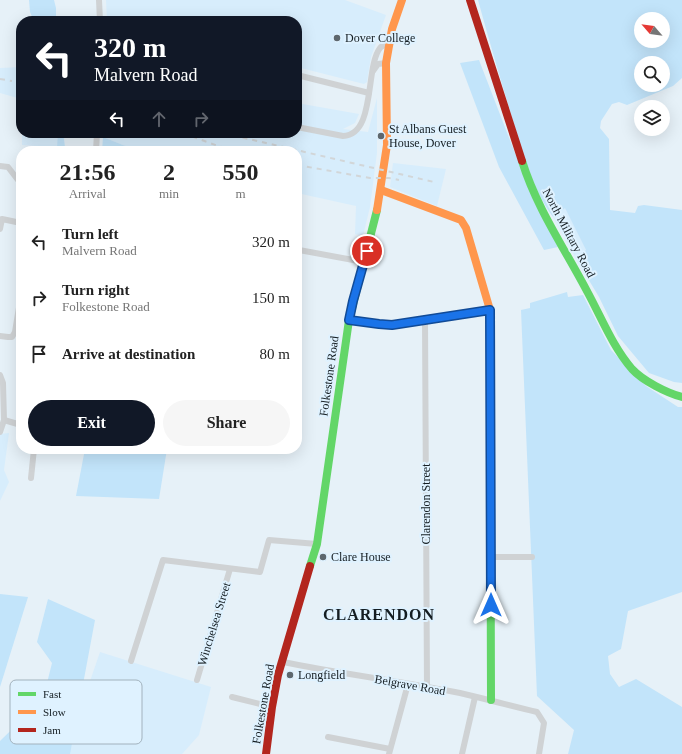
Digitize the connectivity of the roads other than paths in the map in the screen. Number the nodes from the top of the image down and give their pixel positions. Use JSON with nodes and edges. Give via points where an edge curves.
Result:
{"nodes":[{"id":1,"x":99,"y":0,"type":"edge"},
{"id":2,"x":402,"y":0,"type":"edge"},
{"id":3,"x":470,"y":0,"type":"edge"},
{"id":4,"x":100,"y":16,"type":"edge"},
{"id":5,"x":388,"y":44,"type":"junction"},
{"id":6,"x":386,"y":63,"type":"junction"},
{"id":7,"x":373,"y":72,"type":"junction"},
{"id":8,"x":302,"y":75,"type":"edge"},
{"id":9,"x":369,"y":93,"type":"junction"},
{"id":10,"x":302,"y":127,"type":"edge"},
{"id":11,"x":0,"y":166,"type":"edge"},
{"id":12,"x":16,"y":177,"type":"edge"},
{"id":13,"x":382,"y":188,"type":"junction"},
{"id":14,"x":16,"y":222,"type":"edge"},
{"id":15,"x":0,"y":229,"type":"edge"},
{"id":16,"x":302,"y":251,"type":"edge"},
{"id":17,"x":364,"y":262,"type":"junction"},
{"id":18,"x":490,"y":310,"type":"junction"},
{"id":19,"x":349,"y":320,"type":"junction"},
{"id":20,"x":425,"y":320,"type":"junction"},
{"id":21,"x":16,"y":326,"type":"edge"},
{"id":22,"x":0,"y":336,"type":"edge"},
{"id":23,"x":0,"y":374,"type":"edge"},
{"id":24,"x":682,"y":397,"type":"edge"},
{"id":25,"x":4,"y":420,"type":"junction"},
{"id":26,"x":16,"y":424,"type":"edge"},
{"id":27,"x":0,"y":432,"type":"edge"},
{"id":28,"x":33,"y":454,"type":"edge"},
{"id":29,"x":31,"y":478,"type":"dead end"},
{"id":30,"x":317,"y":544,"type":"junction"},
{"id":31,"x":491,"y":557,"type":"junction"},
{"id":32,"x":532,"y":557,"type":"dead end"},
{"id":33,"x":230,"y":569,"type":"junction"},
{"id":34,"x":131,"y":661,"type":"dead end"},
{"id":35,"x":282,"y":662,"type":"junction"},
{"id":36,"x":197,"y":680,"type":"dead end"},
{"id":37,"x":408,"y":684,"type":"junction"},
{"id":38,"x":427,"y":687,"type":"junction"},
{"id":39,"x":232,"y":697,"type":"dead end"},
{"id":40,"x":475,"y":697,"type":"junction"},
{"id":41,"x":491,"y":700,"type":"junction"},
{"id":42,"x":272,"y":707,"type":"junction"},
{"id":43,"x":328,"y":737,"type":"dead end"},
{"id":44,"x":390,"y":752,"type":"edge"},
{"id":45,"x":266,"y":754,"type":"edge"},
{"id":46,"x":462,"y":754,"type":"edge"},
{"id":47,"x":539,"y":754,"type":"edge"}],
"edges":[{"from":1,"to":4,"type":"street"},
{"from":2,"to":5,"type":"street","name":"Folkestone Road"},
{"from":3,"to":24,"type":"street","name":"North Military Road","via":[[537,202],[611,339],[626,361],[633,370],[650,382],[668,393]]},
{"from":5,"to":6,"type":"street","name":"Folkestone Road"},
{"from":5,"to":7,"type":"street","via":[[378,52]]},
{"from":6,"to":7,"type":"street","via":[[378,64]]},
{"from":6,"to":13,"type":"street","name":"Folkestone Road","via":[[387,145]]},
{"from":7,"to":9,"type":"street"},
{"from":8,"to":9,"type":"street"},
{"from":9,"to":10,"type":"street","via":[[360,124],[349,136]]},
{"from":11,"to":12,"type":"street","via":[[8,167]]},
{"from":13,"to":17,"type":"street","name":"Folkestone Road"},
{"from":13,"to":18,"type":"street","via":[[461,220],[466,228]]},
{"from":14,"to":15,"type":"street","via":[[2,219]]},
{"from":16,"to":17,"type":"street"},
{"from":17,"to":19,"type":"street","name":"Folkestone Road"},
{"from":18,"to":20,"type":"street"},
{"from":18,"to":31,"type":"street"},
{"from":19,"to":20,"type":"street","via":[[392,325]]},
{"from":19,"to":30,"type":"street","name":"Folkestone Road"},
{"from":20,"to":38,"type":"street","name":"Clarendon Street"},
{"from":21,"to":22,"type":"street","via":[[12,336]]},
{"from":23,"to":25,"type":"street","via":[[3,383]]},
{"from":25,"to":26,"type":"street"},
{"from":25,"to":27,"type":"street"},
{"from":28,"to":29,"type":"street"},
{"from":30,"to":33,"type":"street","via":[[270,540],[260,572]]},
{"from":30,"to":35,"type":"street","name":"Folkestone Road"},
{"from":31,"to":32,"type":"street"},
{"from":31,"to":41,"type":"street"},
{"from":33,"to":34,"type":"street","via":[[163,560]]},
{"from":33,"to":36,"type":"street","name":"Winchelsea Street"},
{"from":35,"to":37,"type":"street","name":"Belgrave Road"},
{"from":35,"to":42,"type":"street","name":"Folkestone Road"},
{"from":37,"to":38,"type":"street","name":"Belgrave Road"},
{"from":37,"to":44,"type":"street"},
{"from":38,"to":40,"type":"street","name":"Belgrave Road"},
{"from":39,"to":42,"type":"street"},
{"from":40,"to":41,"type":"street","name":"Belgrave Road"},
{"from":40,"to":46,"type":"street"},
{"from":41,"to":47,"type":"street","name":"Belgrave Road","via":[[537,712],[544,723]]},
{"from":42,"to":45,"type":"street","name":"Folkestone Road"},
{"from":43,"to":44,"type":"street"}]}
